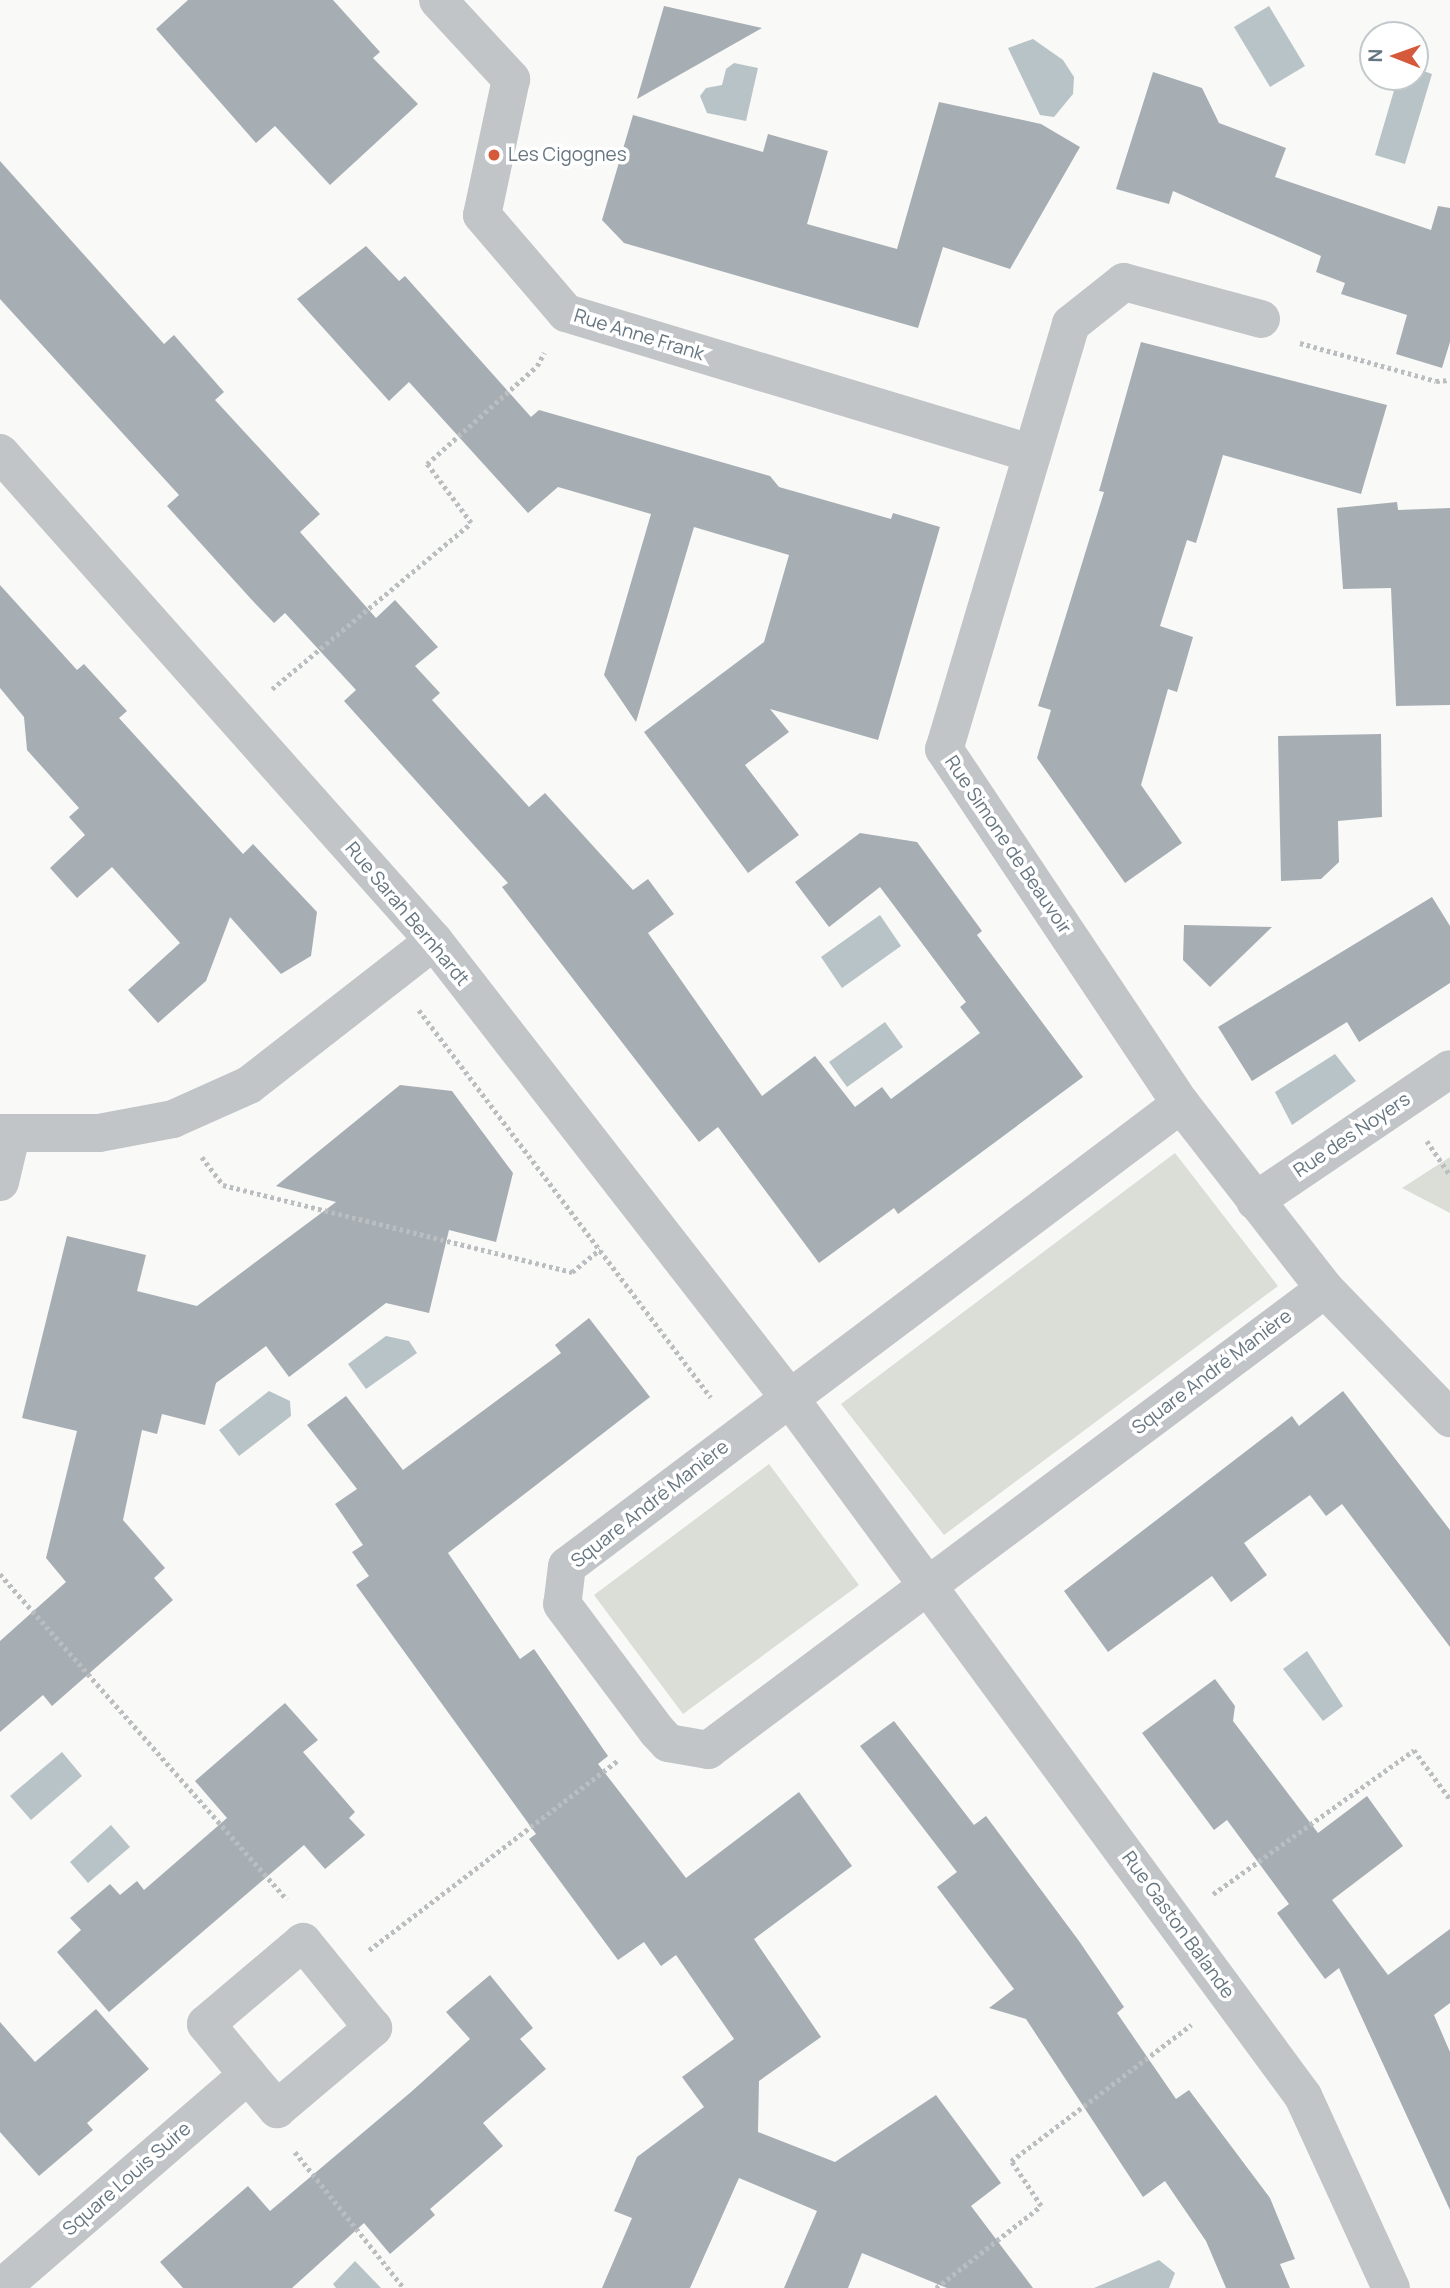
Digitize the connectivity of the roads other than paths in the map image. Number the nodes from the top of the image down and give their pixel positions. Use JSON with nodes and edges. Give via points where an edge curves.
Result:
{"nodes":[{"id":1,"x":438,"y":0,"type":"edge"},
{"id":2,"x":1261,"y":319,"type":"road end"},
{"id":3,"x":0,"y":453,"type":"edge"},
{"id":4,"x":1032,"y":454,"type":"junction"},
{"id":5,"x":433,"y":941,"type":"junction"},
{"id":6,"x":1450,"y":1069,"type":"edge"},
{"id":7,"x":1181,"y":1104,"type":"junction"},
{"id":8,"x":6,"y":1135,"type":"edge"},
{"id":9,"x":0,"y":1182,"type":"edge"},
{"id":10,"x":1255,"y":1201,"type":"junction"},
{"id":11,"x":1325,"y":1289,"type":"junction"},
{"id":12,"x":788,"y":1396,"type":"junction"},
{"id":13,"x":1450,"y":1418,"type":"edge"},
{"id":14,"x":929,"y":1584,"type":"junction"},
{"id":15,"x":248,"y":2075,"type":"junction"},
{"id":16,"x":5,"y":2284,"type":"edge"},
{"id":17,"x":1391,"y":2288,"type":"edge"}],
"edges":[{"from":1,"to":4,"type":"street","name":"Rue Anne Frank","via":[[511,79],[482,215],[566,313]]},
{"from":2,"to":4,"type":"street","name":"Rue Simone de Beauvoir","via":[[1124,282],[1071,324]]},
{"from":3,"to":5,"type":"street","name":"Rue Sarah Bernhardt"},
{"from":4,"to":7,"type":"street","name":"Rue Simone de Beauvoir","via":[[944,749]]},
{"from":5,"to":8,"type":"street","via":[[249,1085],[173,1119],[99,1133]]},
{"from":5,"to":12,"type":"street","name":"Rue Sarah Bernhardt"},
{"from":6,"to":10,"type":"street","name":"Rue des Noyers"},
{"from":7,"to":10,"type":"street","name":"Rue Simone de Beauvoir"},
{"from":7,"to":12,"type":"street","name":"Square André Manière"},
{"from":8,"to":9,"type":"street"},
{"from":10,"to":11,"type":"street","name":"Rue Simone de Beauvoir"},
{"from":11,"to":13,"type":"street","name":"Rue Simone de Beauvoir"},
{"from":11,"to":14,"type":"street","name":"Square André Manière"},
{"from":12,"to":14,"type":"street","name":"Rue Sarah Bernhardt"},
{"from":12,"to":14,"type":"street","name":"Square André Manière","via":[[567,1566],[562,1605],[668,1743],[708,1750]]},
{"from":14,"to":17,"type":"street","name":"Rue Gaston Balande","via":[[1303,2096]]},
{"from":15,"to":15,"type":"street","via":[[206,2024],[303,1942],[373,2028],[277,2109]]},
{"from":15,"to":16,"type":"street","name":"Square Louis Suire"}]}
